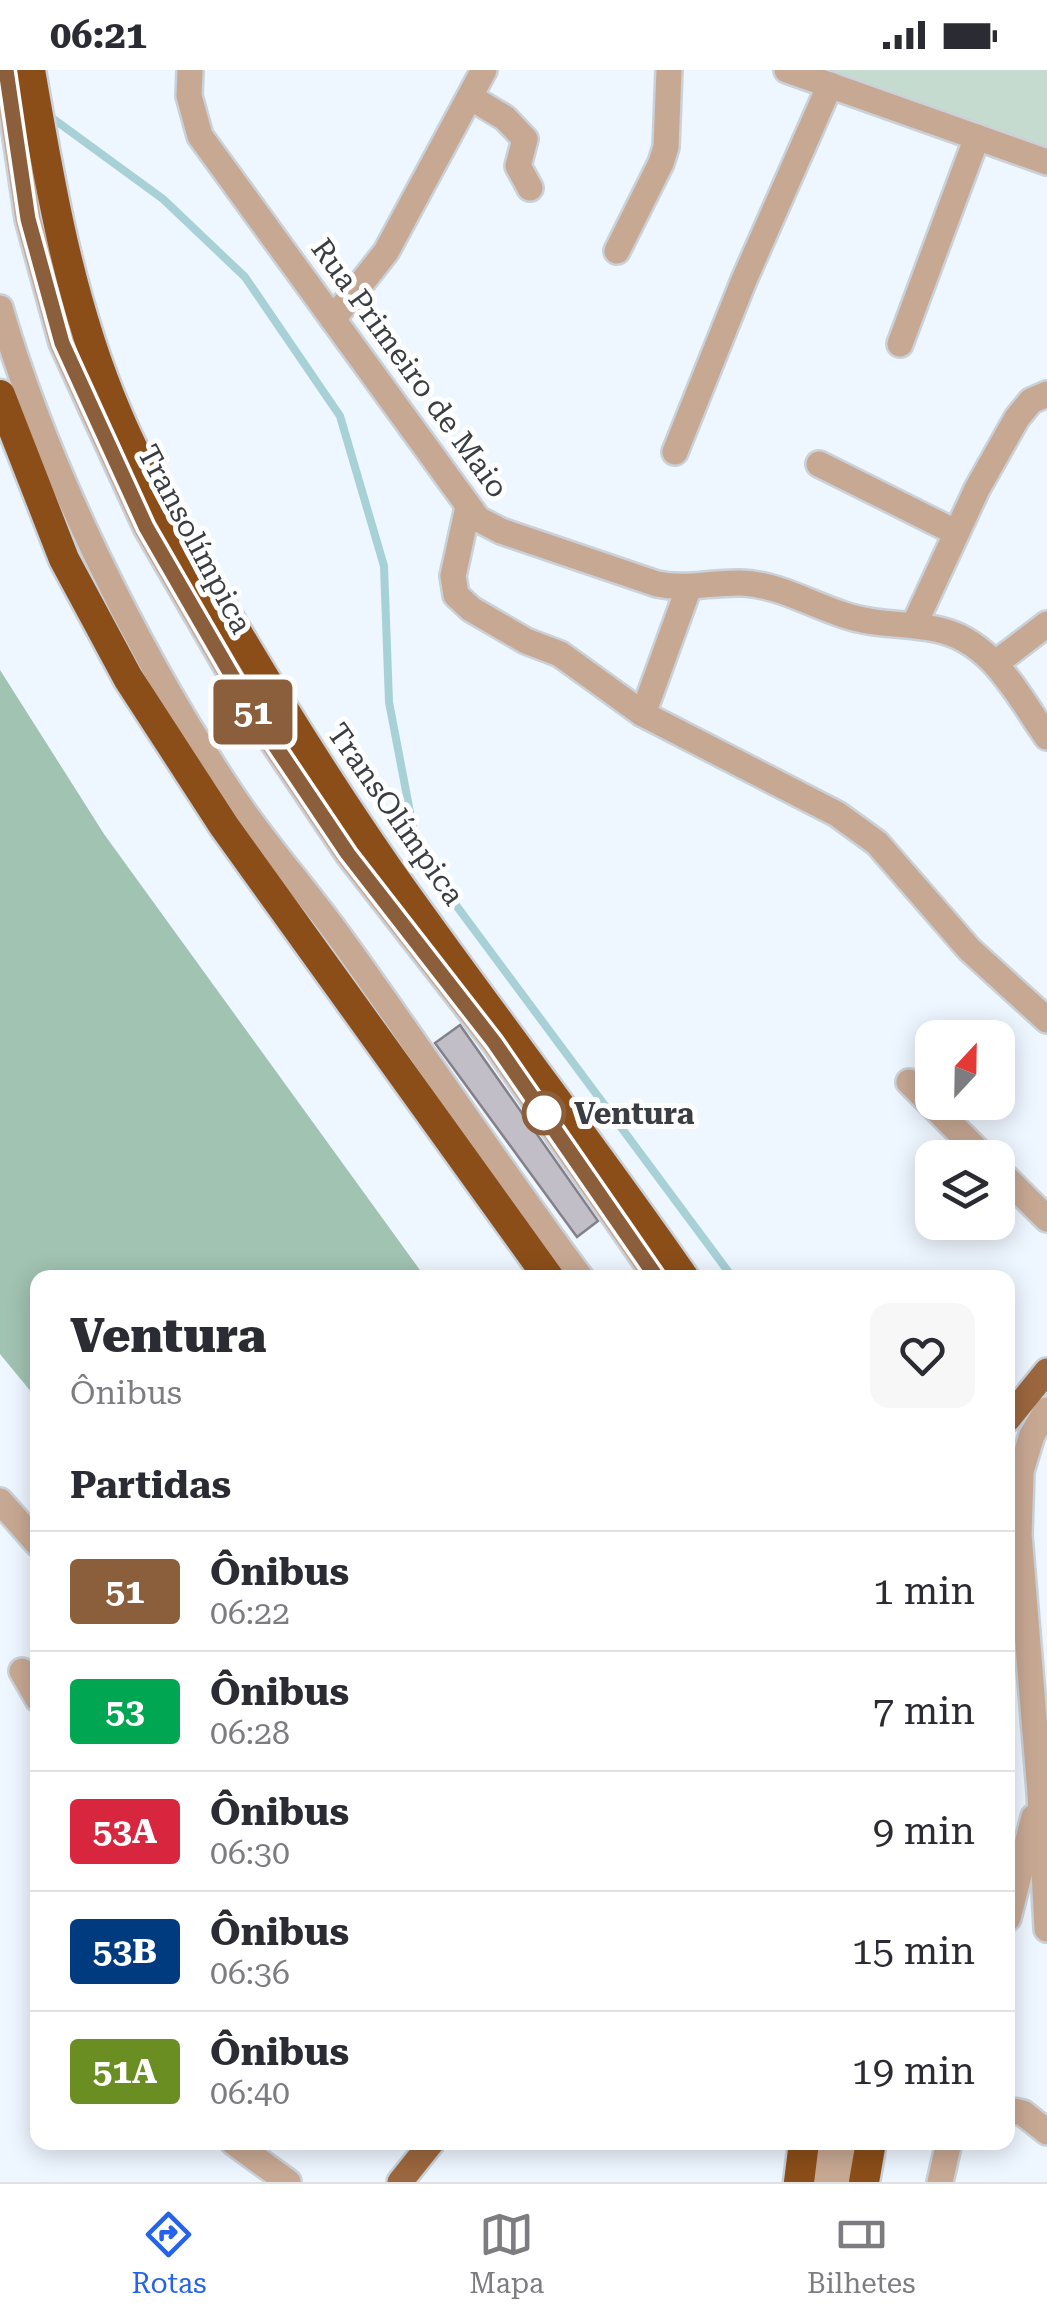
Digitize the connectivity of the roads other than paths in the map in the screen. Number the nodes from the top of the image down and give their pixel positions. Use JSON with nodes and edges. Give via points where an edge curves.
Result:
{"nodes":[{"id":1,"x":6,"y":70,"type":"edge"},
{"id":2,"x":30,"y":70,"type":"edge"},
{"id":3,"x":190,"y":70,"type":"edge"},
{"id":4,"x":484,"y":70,"type":"edge"},
{"id":5,"x":669,"y":70,"type":"edge"},
{"id":6,"x":788,"y":70,"type":"edge"},
{"id":7,"x":830,"y":85,"type":"junction"},
{"id":8,"x":470,"y":96,"type":"junction"},
{"id":9,"x":978,"y":137,"type":"junction"},
{"id":10,"x":1047,"y":162,"type":"edge"},
{"id":11,"x":530,"y":188,"type":"dead end"},
{"id":12,"x":618,"y":250,"type":"dead end"},
{"id":13,"x":0,"y":308,"type":"edge"},
{"id":14,"x":332,"y":319,"type":"junction"},
{"id":15,"x":900,"y":344,"type":"dead end"},
{"id":16,"x":1047,"y":394,"type":"edge"},
{"id":17,"x":0,"y":395,"type":"edge"},
{"id":18,"x":676,"y":452,"type":"dead end"},
{"id":19,"x":819,"y":464,"type":"dead end"},
{"id":20,"x":468,"y":507,"type":"junction"},
{"id":21,"x":955,"y":532,"type":"junction"},
{"id":22,"x":689,"y":588,"type":"junction"},
{"id":23,"x":1047,"y":624,"type":"edge"},
{"id":24,"x":914,"y":626,"type":"junction"},
{"id":25,"x":996,"y":662,"type":"junction"},
{"id":26,"x":643,"y":714,"type":"junction"},
{"id":27,"x":1047,"y":737,"type":"edge"},
{"id":28,"x":1047,"y":1020,"type":"edge"},
{"id":29,"x":909,"y":1082,"type":"dead end"},
{"id":30,"x":967,"y":1140,"type":"edge"},
{"id":31,"x":1015,"y":1187,"type":"edge"},
{"id":32,"x":1047,"y":1219,"type":"edge"},
{"id":33,"x":542,"y":1270,"type":"edge"},
{"id":34,"x":575,"y":1270,"type":"edge"},
{"id":35,"x":651,"y":1270,"type":"edge"},
{"id":36,"x":678,"y":1270,"type":"edge"},
{"id":37,"x":1047,"y":1371,"type":"edge"},
{"id":38,"x":1015,"y":1410,"type":"edge"},
{"id":39,"x":1047,"y":1410,"type":"edge"},
{"id":40,"x":0,"y":1501,"type":"edge"},
{"id":41,"x":30,"y":1535,"type":"edge"},
{"id":42,"x":22,"y":1671,"type":"dead end"},
{"id":43,"x":30,"y":1685,"type":"edge"},
{"id":44,"x":1040,"y":1792,"type":"junction"},
{"id":45,"x":1015,"y":1890,"type":"edge"},
{"id":46,"x":1047,"y":1929,"type":"edge"},
{"id":47,"x":1015,"y":2112,"type":"edge"},
{"id":48,"x":1047,"y":2132,"type":"edge"},
{"id":49,"x":245,"y":2150,"type":"edge"},
{"id":50,"x":426,"y":2150,"type":"edge"},
{"id":51,"x":803,"y":2150,"type":"edge"},
{"id":52,"x":826,"y":2150,"type":"edge"},
{"id":53,"x":847,"y":2150,"type":"edge"},
{"id":54,"x":870,"y":2150,"type":"edge"},
{"id":55,"x":947,"y":2150,"type":"edge"},
{"id":56,"x":288,"y":2182,"type":"edge"},
{"id":57,"x":400,"y":2182,"type":"edge"},
{"id":58,"x":799,"y":2182,"type":"edge"},
{"id":59,"x":821,"y":2182,"type":"edge"},
{"id":60,"x":841,"y":2182,"type":"edge"},
{"id":61,"x":864,"y":2182,"type":"edge"},
{"id":62,"x":940,"y":2182,"type":"edge"}],
"edges":[{"from":1,"to":35,"type":"street","name":"Transolímpica","via":[[28,219],[62,343],[146,527],[254,714],[348,854],[494,1042]]},
{"from":2,"to":36,"type":"highway","name":"TransOlímpica","via":[[77,300],[117,415],[190,554],[285,715],[387,868]]},
{"from":3,"to":14,"type":"street","name":"Rua Primeiro de Maio","via":[[188,96],[200,136]]},
{"from":4,"to":8,"type":"street"},
{"from":5,"to":12,"type":"street","via":[[666,147]]},
{"from":6,"to":7,"type":"street"},
{"from":7,"to":9,"type":"street"},
{"from":7,"to":18,"type":"street"},
{"from":8,"to":11,"type":"street","via":[[525,140],[518,166]]},
{"from":8,"to":14,"type":"street","via":[[386,252]]},
{"from":9,"to":10,"type":"street"},
{"from":9,"to":15,"type":"street"},
{"from":13,"to":34,"type":"street","via":[[22,382],[152,663],[231,794]]},
{"from":14,"to":20,"type":"street","name":"Rua Primeiro de Maio"},
{"from":16,"to":21,"type":"street","via":[[1017,418]]},
{"from":17,"to":33,"type":"highway","via":[[64,559],[128,678],[224,826]]},
{"from":19,"to":21,"type":"street"},
{"from":20,"to":22,"type":"street","name":"Rua Primeiro de Maio","via":[[500,531],[657,584]]},
{"from":20,"to":26,"type":"street","via":[[456,595],[526,641],[560,654]]},
{"from":21,"to":24,"type":"street"},
{"from":22,"to":24,"type":"street","name":"Rua Primeiro de Maio","via":[[760,585],[846,616]]},
{"from":22,"to":26,"type":"street"},
{"from":23,"to":25,"type":"street"},
{"from":24,"to":25,"type":"street","name":"Rua Primeiro de Maio","via":[[958,636]]},
{"from":25,"to":27,"type":"street","name":"Rua Primeiro de Maio"},
{"from":26,"to":28,"type":"street","via":[[836,814],[876,843],[970,949]]},
{"from":29,"to":30,"type":"street"},
{"from":31,"to":32,"type":"street"},
{"from":37,"to":38,"type":"main road"},
{"from":39,"to":44,"type":"street","via":[[1020,1471],[1023,1612]]},
{"from":40,"to":41,"type":"street"},
{"from":42,"to":43,"type":"street"},
{"from":44,"to":45,"type":"street"},
{"from":44,"to":46,"type":"street"},
{"from":47,"to":48,"type":"street"},
{"from":49,"to":56,"type":"street"},
{"from":50,"to":57,"type":"main road"},
{"from":51,"to":58,"type":"highway"},
{"from":52,"to":59,"type":"street"},
{"from":53,"to":60,"type":"street"},
{"from":54,"to":61,"type":"highway"},
{"from":55,"to":62,"type":"street"}]}
